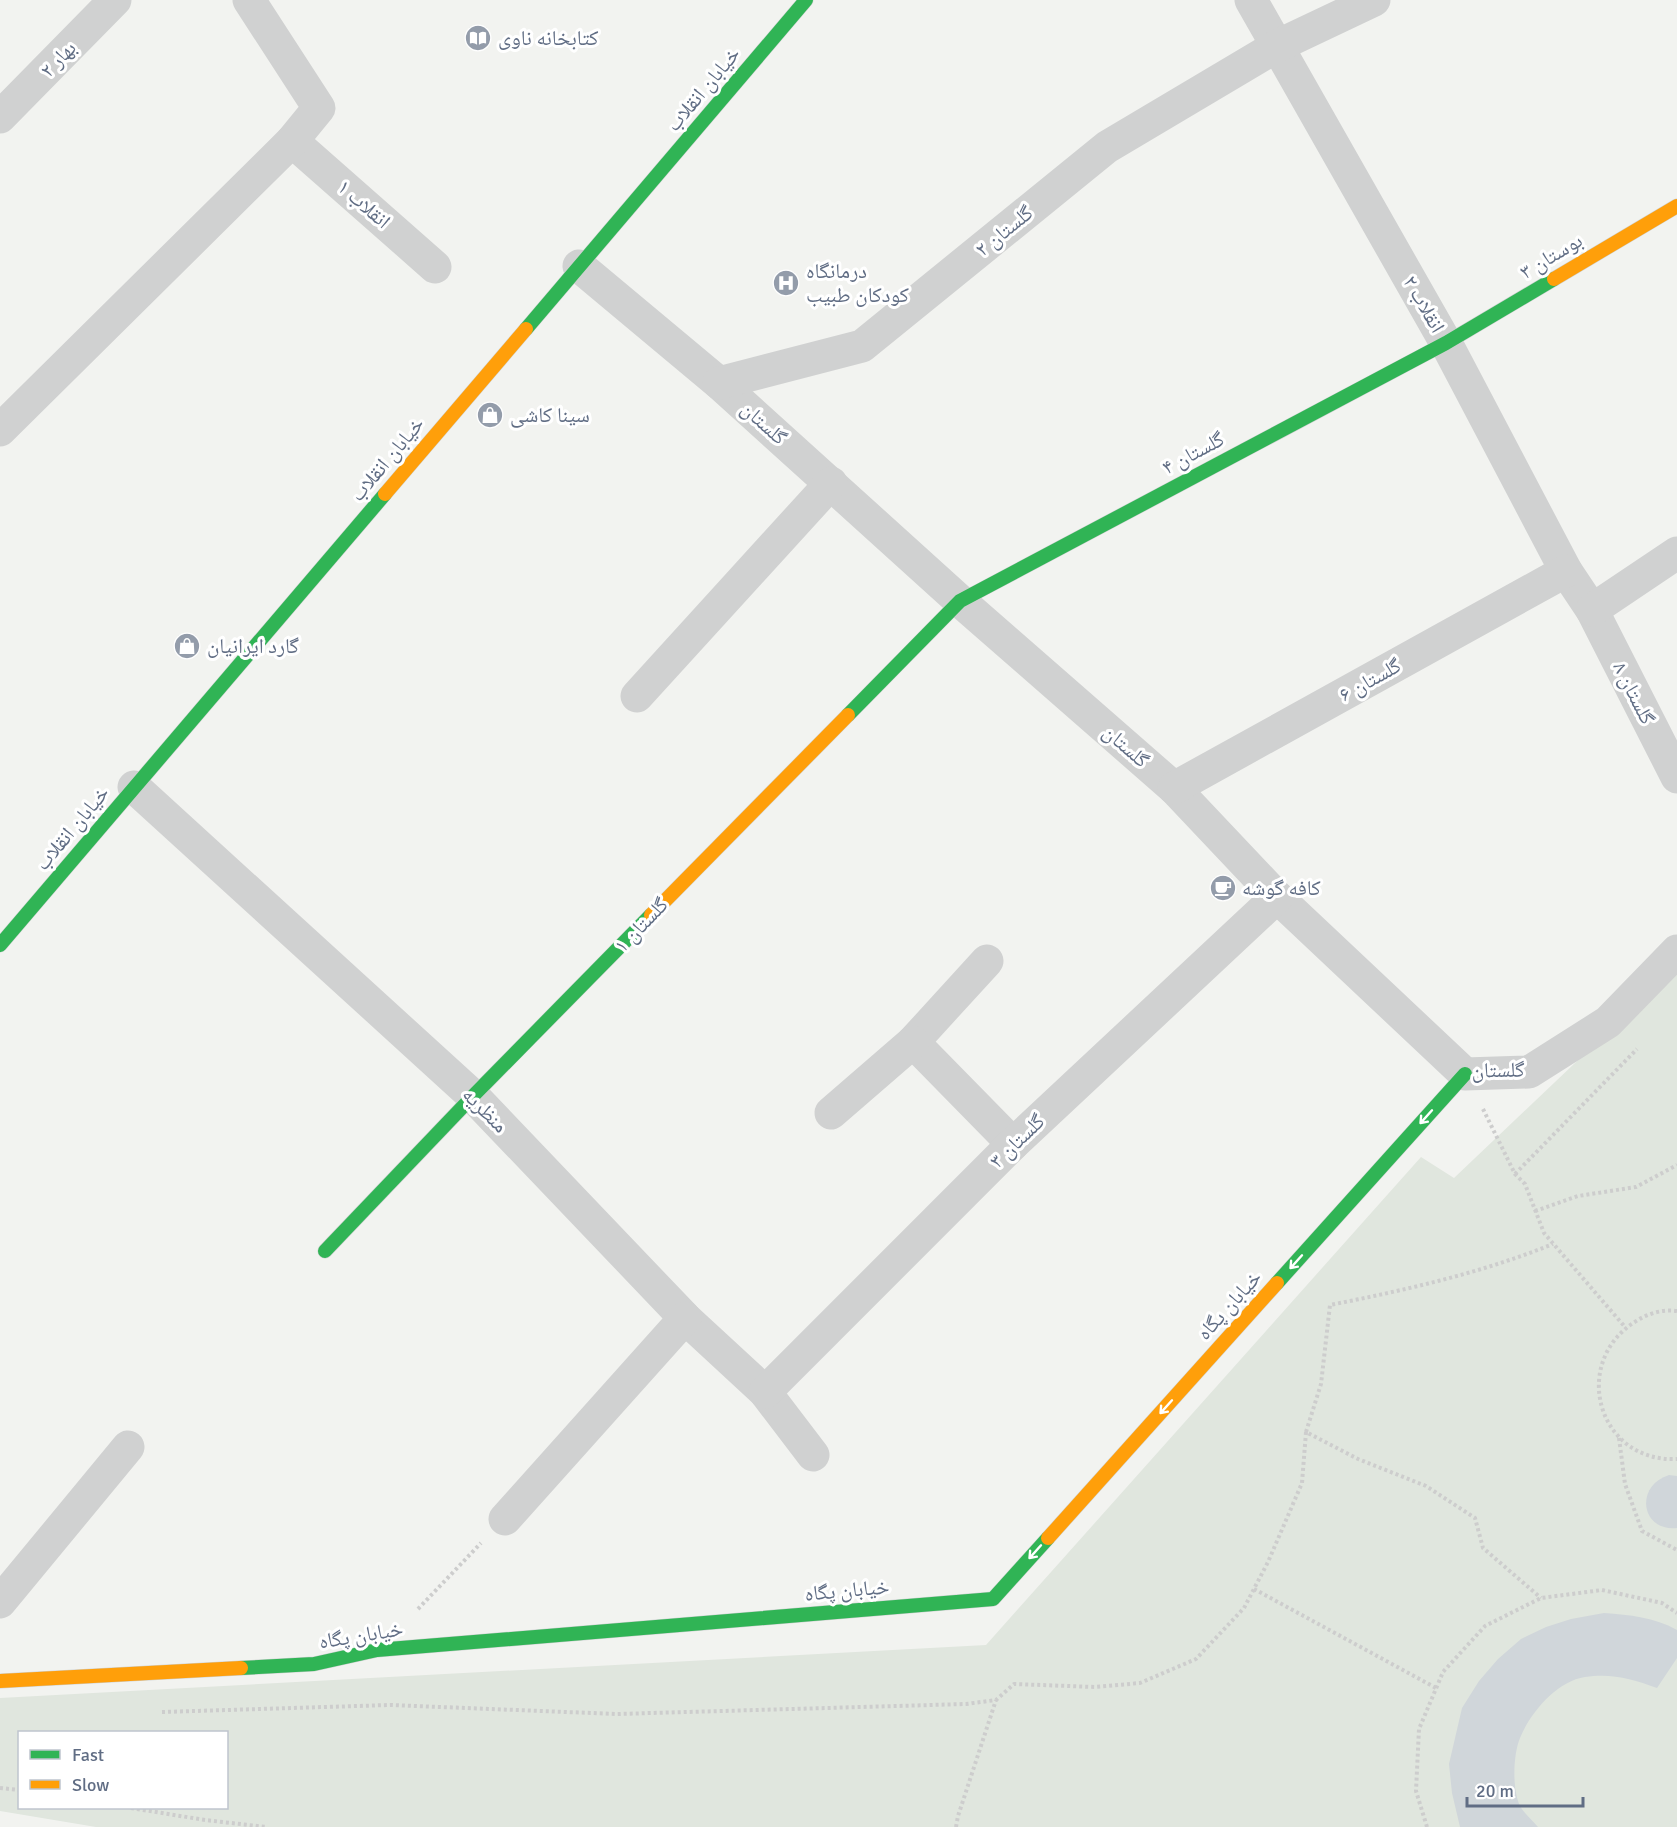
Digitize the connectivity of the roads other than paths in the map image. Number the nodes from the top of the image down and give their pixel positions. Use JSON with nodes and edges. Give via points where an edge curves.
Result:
{"nodes":[{"id":1,"x":115,"y":0,"type":"edge"},
{"id":2,"x":249,"y":0,"type":"edge"},
{"id":3,"x":806,"y":0,"type":"edge"},
{"id":4,"x":1251,"y":0,"type":"edge"},
{"id":5,"x":1374,"y":0,"type":"edge"},
{"id":6,"x":1277,"y":46,"type":"junction"},
{"id":7,"x":0,"y":117,"type":"edge"},
{"id":8,"x":292,"y":141,"type":"junction"},
{"id":9,"x":1677,"y":206,"type":"edge"},
{"id":10,"x":579,"y":266,"type":"junction"},
{"id":11,"x":435,"y":267,"type":"dead end"},
{"id":12,"x":1446,"y":343,"type":"junction"},
{"id":13,"x":720,"y":383,"type":"junction"},
{"id":14,"x":0,"y":430,"type":"edge"},
{"id":15,"x":831,"y":483,"type":"junction"},
{"id":16,"x":1677,"y":553,"type":"edge"},
{"id":17,"x":1566,"y":571,"type":"junction"},
{"id":18,"x":960,"y":601,"type":"junction"},
{"id":19,"x":1592,"y":610,"type":"junction"},
{"id":20,"x":637,"y":696,"type":"dead end"},
{"id":21,"x":1677,"y":777,"type":"edge"},
{"id":22,"x":135,"y":787,"type":"junction"},
{"id":23,"x":1174,"y":788,"type":"junction"},
{"id":24,"x":1277,"y":897,"type":"junction"},
{"id":25,"x":0,"y":945,"type":"edge"},
{"id":26,"x":1677,"y":951,"type":"edge"},
{"id":27,"x":987,"y":961,"type":"dead end"},
{"id":28,"x":913,"y":1042,"type":"junction"},
{"id":29,"x":1465,"y":1074,"type":"junction"},
{"id":30,"x":473,"y":1096,"type":"junction"},
{"id":31,"x":831,"y":1113,"type":"dead end"},
{"id":32,"x":1013,"y":1144,"type":"junction"},
{"id":33,"x":325,"y":1251,"type":"dead end"},
{"id":34,"x":685,"y":1318,"type":"junction"},
{"id":35,"x":765,"y":1392,"type":"junction"},
{"id":36,"x":128,"y":1447,"type":"dead end"},
{"id":37,"x":813,"y":1455,"type":"dead end"},
{"id":38,"x":505,"y":1519,"type":"road end"},
{"id":39,"x":0,"y":1602,"type":"edge"},
{"id":40,"x":0,"y":1681,"type":"edge"}],
"edges":[{"from":1,"to":7,"type":"street","name":"بهار ۲"},
{"from":2,"to":8,"type":"street","via":[[319,108]]},
{"from":3,"to":10,"type":"street","name":"خیابان انقلاب"},
{"from":4,"to":6,"type":"street","name":"انقلاب ۲"},
{"from":5,"to":6,"type":"street","name":"گلستان ۲"},
{"from":6,"to":12,"type":"street","name":"انقلاب ۲"},
{"from":6,"to":13,"type":"street","name":"گلستان ۲","via":[[1107,147],[862,346]]},
{"from":8,"to":11,"type":"street","name":"انقلاب ۱"},
{"from":8,"to":14,"type":"street"},
{"from":9,"to":12,"type":"street","name":"بوستان ۳"},
{"from":10,"to":13,"type":"street","name":"گلستان"},
{"from":10,"to":22,"type":"street","name":"خیابان انقلاب"},
{"from":12,"to":17,"type":"street","name":"انقلاب ۲"},
{"from":12,"to":18,"type":"street","name":"گلستان ۴"},
{"from":13,"to":15,"type":"street","name":"گلستان"},
{"from":15,"to":18,"type":"street","name":"گلستان"},
{"from":15,"to":20,"type":"street"},
{"from":16,"to":19,"type":"street"},
{"from":17,"to":19,"type":"street","name":"انقلاب ۲"},
{"from":17,"to":23,"type":"street","name":"گلستان ۶"},
{"from":18,"to":23,"type":"street","name":"گلستان"},
{"from":18,"to":30,"type":"street","name":"گلستان ۱"},
{"from":19,"to":21,"type":"street","name":"گلستان ۸"},
{"from":22,"to":25,"type":"street","name":"خیابان انقلاب"},
{"from":22,"to":30,"type":"street","name":"منظریه"},
{"from":23,"to":24,"type":"street","name":"گلستان"},
{"from":24,"to":29,"type":"street","name":"گلستان"},
{"from":24,"to":32,"type":"street","name":"گلستان ۳"},
{"from":26,"to":29,"type":"street","name":"گلستان","via":[[1608,1022],[1529,1072]]},
{"from":27,"to":28,"type":"street"},
{"from":28,"to":31,"type":"street"},
{"from":28,"to":32,"type":"street"},
{"from":29,"to":40,"type":"street","name":"خیابان پگاه","one_way":true,"via":[[993,1599],[377,1650],[314,1664]]},
{"from":30,"to":33,"type":"street","name":"گلستان ۱"},
{"from":30,"to":34,"type":"street","name":"منظریه"},
{"from":32,"to":35,"type":"street","name":"گلستان ۳"},
{"from":34,"to":35,"type":"street","name":"منظریه"},
{"from":34,"to":38,"type":"street"},
{"from":35,"to":37,"type":"street","name":"منظریه"},
{"from":36,"to":39,"type":"street"}]}
